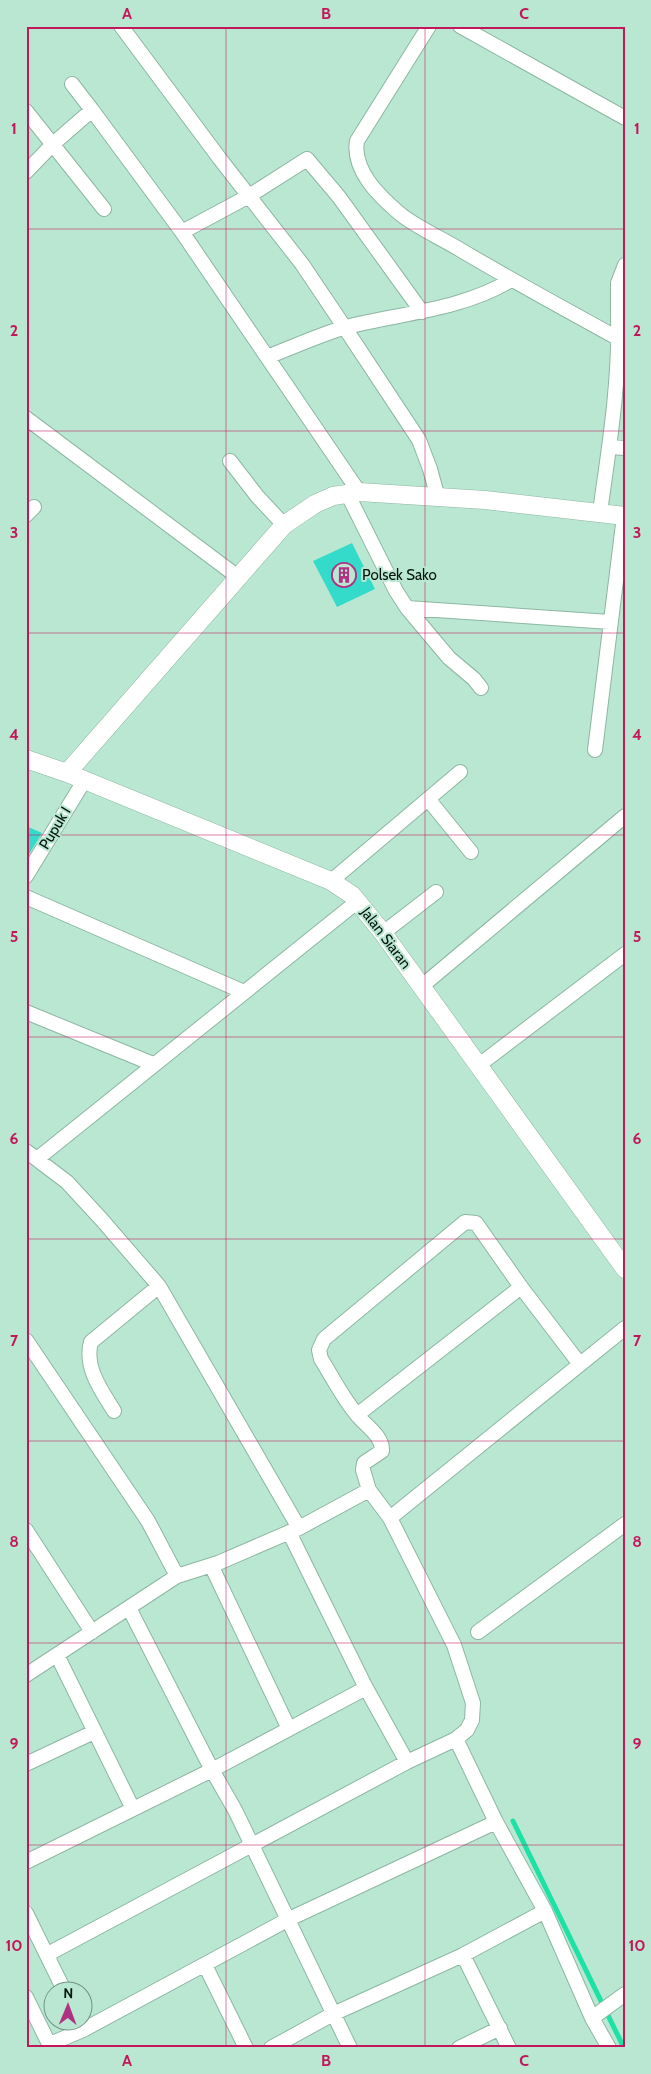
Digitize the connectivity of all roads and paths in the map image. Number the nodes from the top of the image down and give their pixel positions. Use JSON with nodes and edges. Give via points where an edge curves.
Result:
{"nodes":[{"id":1,"x":121,"y":26,"type":"edge"},
{"id":2,"x":429,"y":26,"type":"edge"},
{"id":3,"x":460,"y":26,"type":"edge"},
{"id":4,"x":72,"y":84,"type":"dead end"},
{"id":5,"x":92,"y":110,"type":"junction"},
{"id":6,"x":26,"y":111,"type":"edge"},
{"id":7,"x":625,"y":118,"type":"edge"},
{"id":8,"x":53,"y":144,"type":"junction"},
{"id":9,"x":26,"y":172,"type":"edge"},
{"id":10,"x":249,"y":196,"type":"junction"},
{"id":11,"x":104,"y":209,"type":"dead end"},
{"id":12,"x":182,"y":232,"type":"junction"},
{"id":13,"x":625,"y":265,"type":"edge"},
{"id":14,"x":511,"y":280,"type":"junction"},
{"id":15,"x":422,"y":312,"type":"junction"},
{"id":16,"x":621,"y":314,"type":"edge"},
{"id":17,"x":345,"y":328,"type":"junction"},
{"id":18,"x":619,"y":339,"type":"junction"},
{"id":19,"x":267,"y":357,"type":"junction"},
{"id":20,"x":26,"y":418,"type":"edge"},
{"id":21,"x":609,"y":447,"type":"junction"},
{"id":22,"x":625,"y":448,"type":"edge"},
{"id":23,"x":230,"y":461,"type":"dead end"},
{"id":24,"x":353,"y":492,"type":"junction"},
{"id":25,"x":438,"y":498,"type":"junction"},
{"id":26,"x":600,"y":512,"type":"junction"},
{"id":27,"x":624,"y":516,"type":"edge"},
{"id":28,"x":284,"y":525,"type":"junction"},
{"id":29,"x":238,"y":578,"type":"junction"},
{"id":30,"x":407,"y":608,"type":"junction"},
{"id":31,"x":610,"y":622,"type":"junction"},
{"id":32,"x":481,"y":688,"type":"dead end"},
{"id":33,"x":595,"y":750,"type":"dead end"},
{"id":34,"x":26,"y":759,"type":"edge"},
{"id":35,"x":460,"y":772,"type":"dead end"},
{"id":36,"x":67,"y":773,"type":"junction"},
{"id":37,"x":84,"y":781,"type":"junction"},
{"id":38,"x":428,"y":799,"type":"junction"},
{"id":39,"x":625,"y":816,"type":"edge"},
{"id":40,"x":471,"y":852,"type":"dead end"},
{"id":41,"x":26,"y":876,"type":"edge"},
{"id":42,"x":331,"y":882,"type":"junction"},
{"id":43,"x":436,"y":892,"type":"dead end"},
{"id":44,"x":26,"y":897,"type":"edge"},
{"id":45,"x":358,"y":901,"type":"junction"},
{"id":46,"x":383,"y":933,"type":"junction"},
{"id":47,"x":625,"y":954,"type":"edge"},
{"id":48,"x":422,"y":986,"type":"junction"},
{"id":49,"x":244,"y":992,"type":"junction"},
{"id":50,"x":26,"y":1012,"type":"edge"},
{"id":51,"x":153,"y":1064,"type":"junction"},
{"id":52,"x":479,"y":1065,"type":"junction"},
{"id":53,"x":32,"y":1155,"type":"edge"},
{"id":54,"x":625,"y":1270,"type":"edge"},
{"id":55,"x":159,"y":1286,"type":"junction"},
{"id":56,"x":521,"y":1287,"type":"junction"},
{"id":57,"x":625,"y":1328,"type":"edge"},
{"id":58,"x":26,"y":1340,"type":"edge"},
{"id":59,"x":579,"y":1363,"type":"junction"},
{"id":60,"x":114,"y":1411,"type":"dead end"},
{"id":61,"x":357,"y":1415,"type":"junction"},
{"id":62,"x":369,"y":1490,"type":"junction"},
{"id":63,"x":390,"y":1518,"type":"junction"},
{"id":64,"x":625,"y":1524,"type":"edge"},
{"id":65,"x":26,"y":1530,"type":"edge"},
{"id":66,"x":294,"y":1530,"type":"junction"},
{"id":67,"x":211,"y":1565,"type":"junction"},
{"id":68,"x":177,"y":1576,"type":"junction"},
{"id":69,"x":129,"y":1608,"type":"junction"},
{"id":70,"x":92,"y":1632,"type":"junction"},
{"id":71,"x":478,"y":1632,"type":"dead end"},
{"id":72,"x":57,"y":1655,"type":"junction"},
{"id":73,"x":26,"y":1675,"type":"edge"},
{"id":74,"x":366,"y":1688,"type":"junction"},
{"id":75,"x":289,"y":1729,"type":"junction"},
{"id":76,"x":94,"y":1732,"type":"junction"},
{"id":77,"x":456,"y":1739,"type":"junction"},
{"id":78,"x":407,"y":1762,"type":"junction"},
{"id":79,"x":26,"y":1764,"type":"edge"},
{"id":80,"x":212,"y":1770,"type":"junction"},
{"id":81,"x":133,"y":1809,"type":"junction"},
{"id":82,"x":496,"y":1822,"type":"junction"},
{"id":83,"x":253,"y":1845,"type":"junction"},
{"id":84,"x":26,"y":1862,"type":"edge"},
{"id":85,"x":545,"y":1912,"type":"junction"},
{"id":86,"x":26,"y":1913,"type":"edge"},
{"id":87,"x":287,"y":1920,"type":"junction"},
{"id":88,"x":48,"y":1954,"type":"junction"},
{"id":89,"x":462,"y":1956,"type":"junction"},
{"id":90,"x":204,"y":1965,"type":"junction"},
{"id":91,"x":61,"y":1982,"type":"edge"},
{"id":92,"x":26,"y":1997,"type":"edge"},
{"id":93,"x":609,"y":2006,"type":"edge"},
{"id":94,"x":333,"y":2014,"type":"junction"},
{"id":95,"x":92,"y":2021,"type":"edge"},
{"id":96,"x":500,"y":2028,"type":"junction"},
{"id":97,"x":72,"y":2032,"type":"edge"},
{"id":98,"x":51,"y":2046,"type":"edge"},
{"id":99,"x":246,"y":2048,"type":"edge"},
{"id":100,"x":271,"y":2048,"type":"edge"},
{"id":101,"x":350,"y":2048,"type":"edge"},
{"id":102,"x":459,"y":2048,"type":"edge"},
{"id":103,"x":509,"y":2048,"type":"edge"},
{"id":104,"x":609,"y":2048,"type":"edge"}],
"edges":[{"from":1,"to":10,"type":"street"},
{"from":2,"to":14,"type":"street","via":[[357,141],[356,158],[360,168],[400,215]]},
{"from":3,"to":7,"type":"street"},
{"from":4,"to":5,"type":"street"},
{"from":5,"to":8,"type":"street"},
{"from":5,"to":12,"type":"street"},
{"from":6,"to":8,"type":"street"},
{"from":8,"to":9,"type":"street"},
{"from":8,"to":11,"type":"street"},
{"from":10,"to":12,"type":"street"},
{"from":10,"to":15,"type":"street","via":[[307,159]]},
{"from":10,"to":17,"type":"street","via":[[302,264]]},
{"from":12,"to":19,"type":"street"},
{"from":13,"to":16,"type":"street","via":[[618,283]]},
{"from":14,"to":15,"type":"street","via":[[469,299]]},
{"from":14,"to":18,"type":"street"},
{"from":15,"to":17,"type":"street"},
{"from":16,"to":18,"type":"street"},
{"from":17,"to":19,"type":"street"},
{"from":17,"to":25,"type":"street","via":[[419,440]]},
{"from":18,"to":21,"type":"street"},
{"from":19,"to":24,"type":"street"},
{"from":20,"to":29,"type":"street"},
{"from":21,"to":22,"type":"street"},
{"from":21,"to":26,"type":"street"},
{"from":23,"to":28,"type":"street"},
{"from":24,"to":25,"type":"street"},
{"from":24,"to":28,"type":"street","via":[[315,504]]},
{"from":24,"to":30,"type":"street","via":[[396,591]]},
{"from":25,"to":26,"type":"street"},
{"from":26,"to":27,"type":"street"},
{"from":27,"to":31,"type":"street"},
{"from":28,"to":29,"type":"street"},
{"from":29,"to":36,"type":"street"},
{"from":30,"to":31,"type":"street"},
{"from":30,"to":32,"type":"street","via":[[449,658]]},
{"from":31,"to":33,"type":"street"},
{"from":34,"to":36,"type":"street","name":"Jalan Siaran"},
{"from":35,"to":38,"type":"street"},
{"from":36,"to":37,"type":"street","name":"Jalan Siaran"},
{"from":37,"to":41,"type":"street","name":"Pupuk I"},
{"from":37,"to":42,"type":"street","name":"Jalan Siaran"},
{"from":38,"to":40,"type":"street"},
{"from":38,"to":42,"type":"street"},
{"from":39,"to":48,"type":"street"},
{"from":42,"to":45,"type":"street","name":"Jalan Siaran"},
{"from":43,"to":46,"type":"street"},
{"from":44,"to":49,"type":"street"},
{"from":45,"to":46,"type":"street","name":"Jalan Siaran"},
{"from":45,"to":49,"type":"street"},
{"from":46,"to":48,"type":"street","name":"Jalan Siaran"},
{"from":47,"to":52,"type":"street"},
{"from":48,"to":52,"type":"street","name":"Jalan Siaran"},
{"from":49,"to":51,"type":"street"},
{"from":50,"to":51,"type":"street"},
{"from":51,"to":53,"type":"street"},
{"from":52,"to":54,"type":"street","name":"Jalan Siaran"},
{"from":53,"to":55,"type":"street","via":[[67,1182]]},
{"from":55,"to":60,"type":"street","via":[[91,1342],[88,1360]]},
{"from":55,"to":66,"type":"street"},
{"from":56,"to":59,"type":"street"},
{"from":56,"to":61,"type":"street"},
{"from":56,"to":61,"type":"street","via":[[476,1223],[465,1222],[324,1339],[319,1350],[321,1359]]},
{"from":57,"to":59,"type":"street"},
{"from":58,"to":68,"type":"street","via":[[148,1522]]},
{"from":59,"to":63,"type":"street"},
{"from":61,"to":62,"type":"street","via":[[383,1447],[364,1463]]},
{"from":62,"to":63,"type":"street"},
{"from":62,"to":66,"type":"street"},
{"from":63,"to":77,"type":"street","via":[[454,1645],[473,1703],[472,1720],[467,1730]]},
{"from":64,"to":71,"type":"street"},
{"from":65,"to":70,"type":"street"},
{"from":66,"to":67,"type":"street"},
{"from":66,"to":74,"type":"street"},
{"from":67,"to":68,"type":"street"},
{"from":67,"to":75,"type":"street"},
{"from":68,"to":69,"type":"street"},
{"from":69,"to":70,"type":"street"},
{"from":69,"to":80,"type":"street"},
{"from":70,"to":72,"type":"street"},
{"from":72,"to":73,"type":"street"},
{"from":72,"to":76,"type":"street"},
{"from":74,"to":75,"type":"street"},
{"from":74,"to":78,"type":"street"},
{"from":75,"to":80,"type":"street"},
{"from":76,"to":79,"type":"street"},
{"from":76,"to":81,"type":"street"},
{"from":77,"to":78,"type":"street"},
{"from":77,"to":82,"type":"street"},
{"from":78,"to":83,"type":"street"},
{"from":80,"to":81,"type":"street"},
{"from":80,"to":83,"type":"street"},
{"from":81,"to":84,"type":"street"},
{"from":82,"to":85,"type":"street"},
{"from":82,"to":87,"type":"street"},
{"from":83,"to":87,"type":"street"},
{"from":83,"to":88,"type":"street"},
{"from":85,"to":89,"type":"street"},
{"from":85,"to":93,"type":"street"},
{"from":86,"to":88,"type":"street"},
{"from":87,"to":90,"type":"street"},
{"from":87,"to":94,"type":"street"},
{"from":88,"to":91,"type":"street"},
{"from":89,"to":94,"type":"street"},
{"from":89,"to":96,"type":"street"},
{"from":90,"to":95,"type":"street"},
{"from":90,"to":99,"type":"street"},
{"from":92,"to":98,"type":"street"},
{"from":93,"to":104,"type":"street"},
{"from":94,"to":100,"type":"street"},
{"from":94,"to":101,"type":"street"},
{"from":96,"to":102,"type":"street"},
{"from":96,"to":103,"type":"street"},
{"from":97,"to":98,"type":"street"}]}
